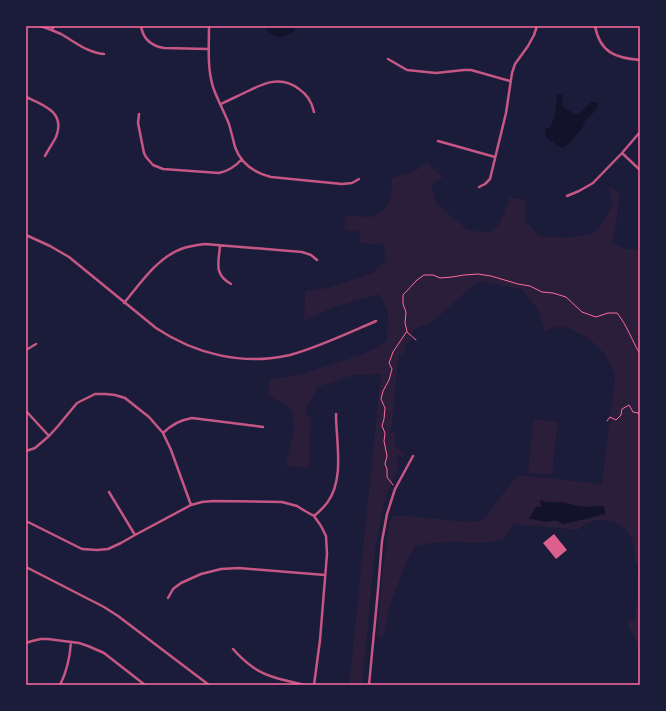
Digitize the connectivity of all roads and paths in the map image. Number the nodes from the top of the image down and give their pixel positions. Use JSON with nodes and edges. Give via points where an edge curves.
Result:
{"nodes":[{"id":1,"x":40,"y":26,"type":"edge"},
{"id":2,"x":54,"y":26,"type":"edge"},
{"id":3,"x":141,"y":26,"type":"edge"},
{"id":4,"x":209,"y":26,"type":"edge"},
{"id":5,"x":537,"y":26,"type":"edge"},
{"id":6,"x":595,"y":26,"type":"edge"},
{"id":7,"x":52,"y":30,"type":"junction"},
{"id":8,"x":209,"y":49,"type":"junction"},
{"id":9,"x":104,"y":54,"type":"dead end"},
{"id":10,"x":388,"y":59,"type":"dead end"},
{"id":11,"x":640,"y":60,"type":"edge"},
{"id":12,"x":510,"y":81,"type":"junction"},
{"id":13,"x":26,"y":97,"type":"edge"},
{"id":14,"x":220,"y":104,"type":"junction"},
{"id":15,"x":314,"y":112,"type":"dead end"},
{"id":16,"x":139,"y":114,"type":"dead end"},
{"id":17,"x":640,"y":132,"type":"edge"},
{"id":18,"x":438,"y":141,"type":"dead end"},
{"id":19,"x":622,"y":153,"type":"junction"},
{"id":20,"x":45,"y":156,"type":"dead end"},
{"id":21,"x":495,"y":156,"type":"junction"},
{"id":22,"x":242,"y":159,"type":"junction"},
{"id":23,"x":640,"y":170,"type":"edge"},
{"id":24,"x":359,"y":179,"type":"dead end"},
{"id":25,"x":479,"y":187,"type":"dead end"},
{"id":26,"x":567,"y":196,"type":"dead end"},
{"id":27,"x":26,"y":235,"type":"edge"},
{"id":28,"x":220,"y":245,"type":"junction"},
{"id":29,"x":317,"y":260,"type":"dead end"},
{"id":30,"x":231,"y":284,"type":"dead end"},
{"id":31,"x":124,"y":303,"type":"junction"},
{"id":32,"x":376,"y":321,"type":"dead end"},
{"id":33,"x":407,"y":332,"type":"junction"},
{"id":34,"x":416,"y":340,"type":"dead end"},
{"id":35,"x":36,"y":344,"type":"dead end"},
{"id":36,"x":26,"y":350,"type":"edge"},
{"id":37,"x":640,"y":354,"type":"edge"},
{"id":38,"x":26,"y":411,"type":"edge"},
{"id":39,"x":336,"y":414,"type":"dead end"},
{"id":40,"x":640,"y":416,"type":"edge"},
{"id":41,"x":607,"y":421,"type":"dead end"},
{"id":42,"x":263,"y":428,"type":"dead end"},
{"id":43,"x":163,"y":433,"type":"junction"},
{"id":44,"x":49,"y":436,"type":"junction"},
{"id":45,"x":26,"y":451,"type":"edge"},
{"id":46,"x":413,"y":456,"type":"dead end"},
{"id":47,"x":395,"y":489,"type":"junction"},
{"id":48,"x":109,"y":492,"type":"dead end"},
{"id":49,"x":191,"y":505,"type":"junction"},
{"id":50,"x":314,"y":516,"type":"junction"},
{"id":51,"x":26,"y":521,"type":"edge"},
{"id":52,"x":135,"y":535,"type":"junction"},
{"id":53,"x":26,"y":567,"type":"edge"},
{"id":54,"x":325,"y":575,"type":"junction"},
{"id":55,"x":168,"y":598,"type":"dead end"},
{"id":56,"x":71,"y":642,"type":"junction"},
{"id":57,"x":26,"y":643,"type":"edge"},
{"id":58,"x":233,"y":649,"type":"dead end"},
{"id":59,"x":60,"y":685,"type":"edge"},
{"id":60,"x":145,"y":685,"type":"edge"},
{"id":61,"x":209,"y":685,"type":"edge"},
{"id":62,"x":305,"y":685,"type":"edge"},
{"id":63,"x":314,"y":685,"type":"edge"},
{"id":64,"x":369,"y":685,"type":"edge"}],
"edges":[{"from":1,"to":7,"type":"street"},
{"from":2,"to":7,"type":"street"},
{"from":3,"to":8,"type":"street","via":[[144,36],[152,45],[164,48]]},
{"from":4,"to":8,"type":"street"},
{"from":5,"to":12,"type":"street","via":[[528,46],[515,64]]},
{"from":6,"to":11,"type":"street","via":[[598,39],[608,51],[619,57]]},
{"from":7,"to":9,"type":"street","via":[[90,51]]},
{"from":8,"to":14,"type":"street","via":[[213,89]]},
{"from":10,"to":12,"type":"street","via":[[407,70],[436,73],[471,70]]},
{"from":12,"to":21,"type":"street","via":[[506,113]]},
{"from":13,"to":20,"type":"street","via":[[51,109],[58,122],[56,137]]},
{"from":14,"to":15,"type":"street","via":[[263,84],[280,82],[292,84],[302,91],[311,102]]},
{"from":14,"to":22,"type":"street"},
{"from":16,"to":22,"type":"street","via":[[138,123],[144,153],[157,167],[219,173],[232,169]]},
{"from":17,"to":19,"type":"street"},
{"from":18,"to":21,"type":"street"},
{"from":19,"to":23,"type":"street"},
{"from":19,"to":26,"type":"street","via":[[592,183]]},
{"from":21,"to":25,"type":"street","via":[[490,179]]},
{"from":22,"to":24,"type":"street","via":[[255,171],[271,177],[342,184]]},
{"from":27,"to":31,"type":"street","via":[[69,257]]},
{"from":28,"to":29,"type":"street","via":[[302,252]]},
{"from":28,"to":30,"type":"street","via":[[219,273]]},
{"from":28,"to":31,"type":"street","via":[[194,245],[171,254],[157,265]]},
{"from":31,"to":32,"type":"street","via":[[179,342],[208,353],[237,358],[266,359],[291,354]]},
{"from":33,"to":34,"type":"path"},
{"from":33,"to":37,"type":"path","via":[[403,295],[424,275],[440,278],[464,275],[491,276],[566,297],[582,312],[596,317],[617,313]]},
{"from":33,"to":47,"type":"path","via":[[398,343],[389,362],[392,369],[381,400],[385,408],[382,426],[385,433],[387,477]]},
{"from":35,"to":36,"type":"street"},
{"from":38,"to":44,"type":"street"},
{"from":39,"to":50,"type":"street","via":[[337,483],[327,503]]},
{"from":40,"to":41,"type":"path","via":[[629,406],[622,409],[622,415],[616,420],[610,417]]},
{"from":42,"to":43,"type":"street","via":[[192,418],[183,419]]},
{"from":43,"to":44,"type":"street","via":[[149,417],[125,398],[95,394],[77,403]]},
{"from":43,"to":49,"type":"street"},
{"from":44,"to":45,"type":"street","via":[[35,448]]},
{"from":46,"to":47,"type":"street"},
{"from":47,"to":64,"type":"street","via":[[382,541]]},
{"from":48,"to":52,"type":"street"},
{"from":49,"to":50,"type":"street","via":[[213,501],[282,502],[297,506]]},
{"from":49,"to":52,"type":"street"},
{"from":50,"to":54,"type":"street","via":[[326,536]]},
{"from":51,"to":52,"type":"street","via":[[82,549],[108,549]]},
{"from":53,"to":61,"type":"street","via":[[118,616]]},
{"from":54,"to":55,"type":"street","via":[[239,568],[221,569],[181,583],[173,589]]},
{"from":54,"to":63,"type":"street"},
{"from":56,"to":57,"type":"street","via":[[41,639]]},
{"from":56,"to":59,"type":"street","via":[[66,671]]},
{"from":56,"to":60,"type":"street","via":[[104,653]]},
{"from":58,"to":62,"type":"street","via":[[255,669],[267,675]]}]}
